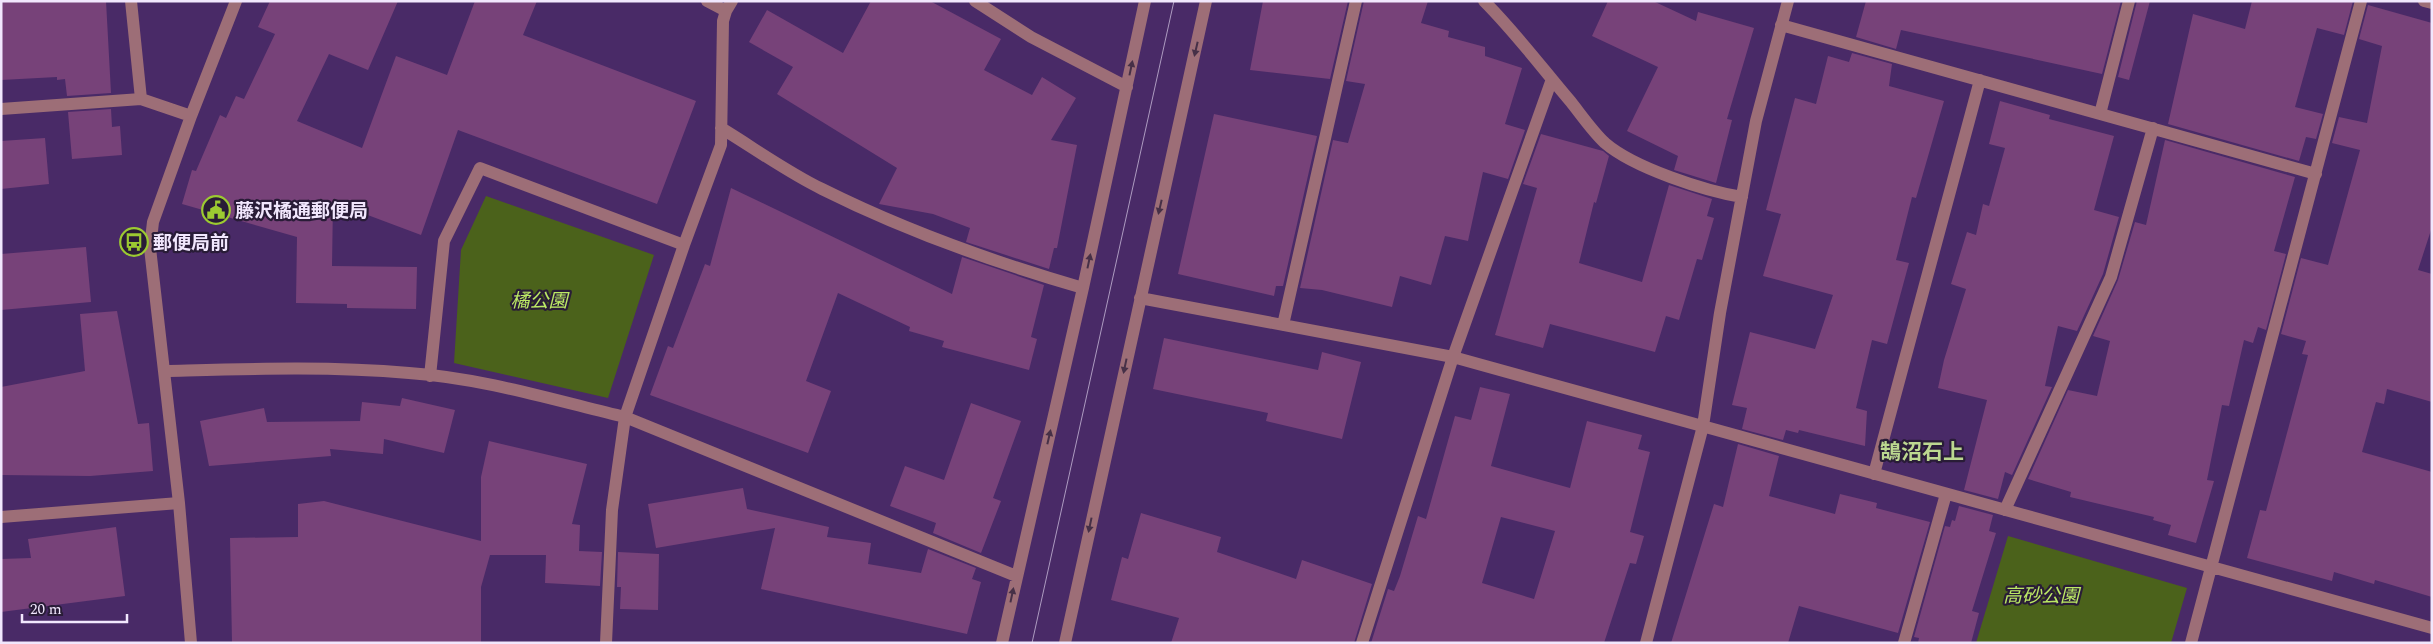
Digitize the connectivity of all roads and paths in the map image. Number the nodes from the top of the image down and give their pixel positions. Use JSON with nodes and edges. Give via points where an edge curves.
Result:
{"nodes":[{"id":1,"x":131,"y":1,"type":"edge"},
{"id":2,"x":236,"y":1,"type":"edge"},
{"id":3,"x":707,"y":1,"type":"edge"},
{"id":4,"x":975,"y":1,"type":"edge"},
{"id":5,"x":1145,"y":1,"type":"edge"},
{"id":6,"x":1206,"y":1,"type":"edge"},
{"id":7,"x":1356,"y":1,"type":"edge"},
{"id":8,"x":1484,"y":1,"type":"edge"},
{"id":9,"x":1788,"y":1,"type":"edge"},
{"id":10,"x":2129,"y":1,"type":"edge"},
{"id":11,"x":2362,"y":1,"type":"edge"},
{"id":12,"x":2424,"y":1,"type":"edge"},
{"id":13,"x":2432,"y":3,"type":"edge"},
{"id":14,"x":729,"y":6,"type":"edge"},
{"id":15,"x":1781,"y":25,"type":"junction"},
{"id":16,"x":1552,"y":79,"type":"junction"},
{"id":17,"x":1980,"y":80,"type":"junction"},
{"id":18,"x":1127,"y":87,"type":"junction"},
{"id":19,"x":141,"y":99,"type":"junction"},
{"id":20,"x":1,"y":109,"type":"edge"},
{"id":21,"x":2100,"y":114,"type":"junction"},
{"id":22,"x":191,"y":116,"type":"junction"},
{"id":23,"x":721,"y":128,"type":"junction"},
{"id":24,"x":2153,"y":128,"type":"junction"},
{"id":25,"x":2316,"y":174,"type":"junction"},
{"id":26,"x":1742,"y":197,"type":"junction"},
{"id":27,"x":684,"y":245,"type":"junction"},
{"id":28,"x":1084,"y":288,"type":"junction"},
{"id":29,"x":1140,"y":298,"type":"junction"},
{"id":30,"x":1283,"y":325,"type":"junction"},
{"id":31,"x":1453,"y":357,"type":"junction"},
{"id":32,"x":165,"y":371,"type":"junction"},
{"id":33,"x":430,"y":376,"type":"junction"},
{"id":34,"x":625,"y":417,"type":"junction"},
{"id":35,"x":1703,"y":426,"type":"junction"},
{"id":36,"x":1874,"y":474,"type":"junction"},
{"id":37,"x":1946,"y":494,"type":"junction"},
{"id":38,"x":179,"y":503,"type":"junction"},
{"id":39,"x":2005,"y":510,"type":"junction"},
{"id":40,"x":1,"y":517,"type":"edge"},
{"id":41,"x":2211,"y":567,"type":"junction"},
{"id":42,"x":1016,"y":576,"type":"junction"},
{"id":43,"x":2432,"y":628,"type":"edge"},
{"id":44,"x":190,"y":643,"type":"edge"},
{"id":45,"x":606,"y":643,"type":"edge"},
{"id":46,"x":1002,"y":643,"type":"edge"},
{"id":47,"x":1064,"y":643,"type":"edge"},
{"id":48,"x":1362,"y":643,"type":"edge"},
{"id":49,"x":1646,"y":643,"type":"edge"},
{"id":50,"x":1904,"y":643,"type":"edge"},
{"id":51,"x":2191,"y":643,"type":"edge"}],
"edges":[{"from":1,"to":19,"type":"street"},
{"from":2,"to":22,"type":"street"},
{"from":3,"to":14,"type":"street"},
{"from":4,"to":18,"type":"street","via":[[1031,37]]},
{"from":18,"to":5,"type":"street","one_way":true},
{"from":6,"to":29,"type":"street","one_way":true},
{"from":7,"to":30,"type":"street"},
{"from":8,"to":16,"type":"street","via":[[1522,40]]},
{"from":9,"to":15,"type":"street"},
{"from":10,"to":21,"type":"street"},
{"from":11,"to":25,"type":"street"},
{"from":12,"to":13,"type":"street"},
{"from":14,"to":23,"type":"street","via":[[723,21]]},
{"from":15,"to":17,"type":"street"},
{"from":15,"to":26,"type":"street","via":[[1756,121]]},
{"from":16,"to":26,"type":"street","via":[[1606,144],[1638,163],[1681,181],[1713,193]]},
{"from":16,"to":31,"type":"street"},
{"from":17,"to":21,"type":"street"},
{"from":17,"to":36,"type":"street"},
{"from":28,"to":18,"type":"street","one_way":true},
{"from":19,"to":20,"type":"street"},
{"from":19,"to":22,"type":"street"},
{"from":21,"to":24,"type":"street"},
{"from":22,"to":32,"type":"street","via":[[153,222],[150,248]]},
{"from":23,"to":27,"type":"street","via":[[721,145]]},
{"from":23,"to":28,"type":"street","via":[[820,188],[914,232],[1007,266]]},
{"from":24,"to":25,"type":"street"},
{"from":24,"to":39,"type":"street","via":[[2111,277]]},
{"from":25,"to":41,"type":"street"},
{"from":26,"to":35,"type":"street"},
{"from":27,"to":33,"type":"street","via":[[480,168],[444,241]]},
{"from":27,"to":34,"type":"street"},
{"from":42,"to":28,"type":"street","one_way":true},
{"from":29,"to":30,"type":"street"},
{"from":29,"to":47,"type":"street","one_way":true},
{"from":30,"to":31,"type":"street"},
{"from":31,"to":35,"type":"street"},
{"from":31,"to":48,"type":"street"},
{"from":32,"to":33,"type":"street","via":[[326,368]]},
{"from":32,"to":38,"type":"street"},
{"from":33,"to":34,"type":"street","via":[[471,381]]},
{"from":34,"to":42,"type":"street"},
{"from":34,"to":45,"type":"street","via":[[612,510]]},
{"from":35,"to":36,"type":"street"},
{"from":35,"to":49,"type":"street"},
{"from":36,"to":37,"type":"street"},
{"from":37,"to":39,"type":"street"},
{"from":37,"to":50,"type":"street"},
{"from":38,"to":40,"type":"street"},
{"from":38,"to":44,"type":"street"},
{"from":39,"to":41,"type":"street"},
{"from":41,"to":43,"type":"street"},
{"from":41,"to":51,"type":"street"},
{"from":46,"to":42,"type":"street","one_way":true}]}
